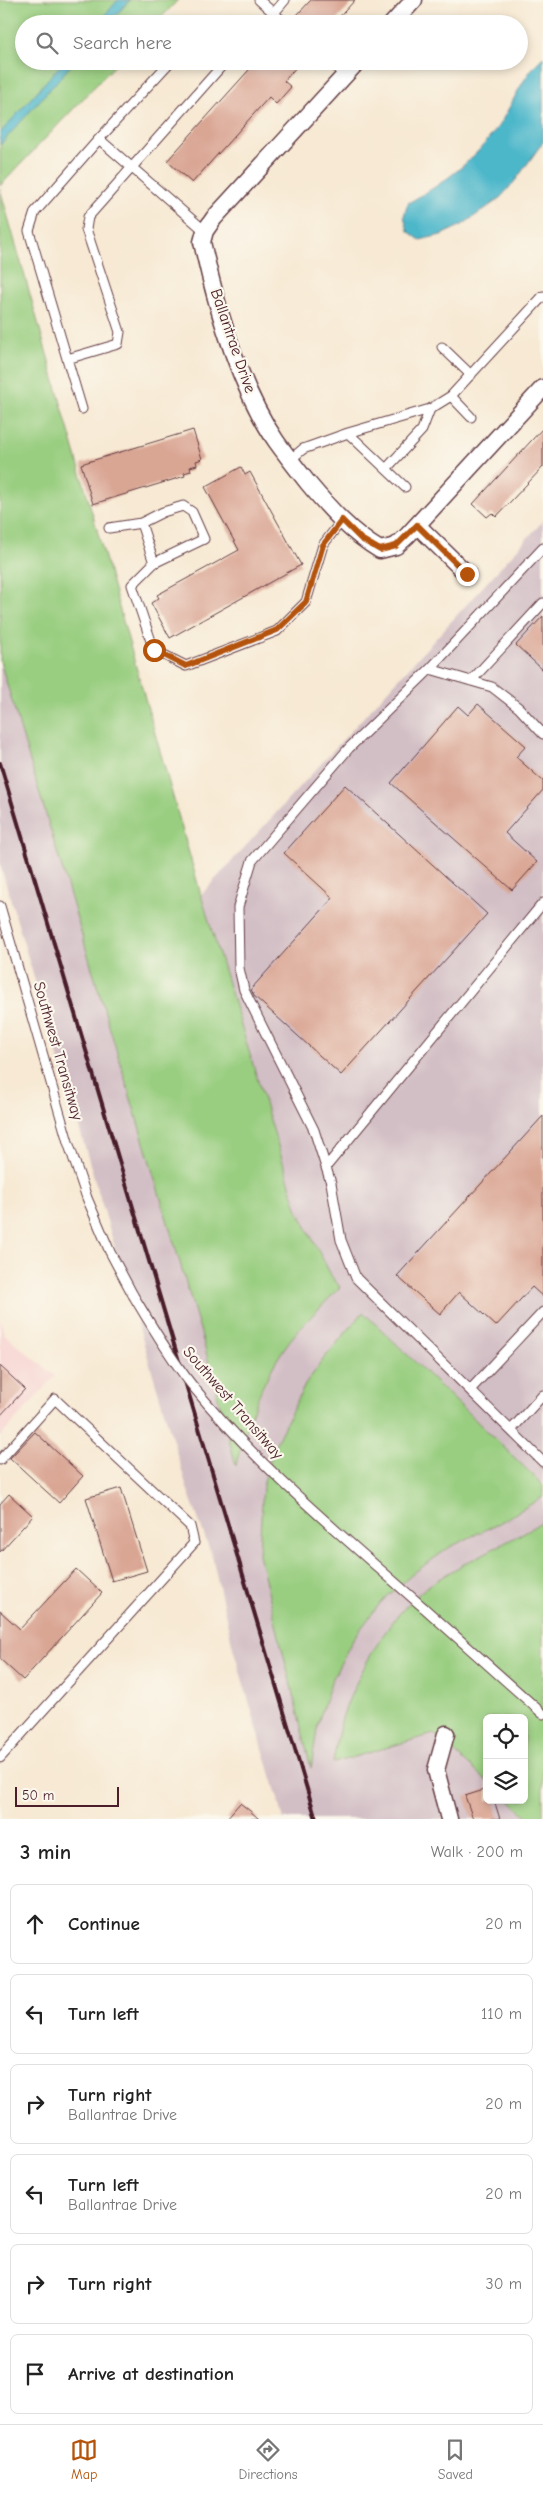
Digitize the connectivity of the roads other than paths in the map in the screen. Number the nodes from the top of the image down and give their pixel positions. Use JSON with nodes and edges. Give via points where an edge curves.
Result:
{"nodes":[{"id":1,"x":260,"y":0,"type":"edge"},
{"id":2,"x":285,"y":0,"type":"edge"},
{"id":3,"x":414,"y":0,"type":"edge"},
{"id":4,"x":274,"y":13,"type":"joint"},
{"id":5,"x":400,"y":15,"type":"edge"},
{"id":6,"x":163,"y":70,"type":"edge"},
{"id":7,"x":218,"y":70,"type":"edge"},
{"id":8,"x":339,"y":70,"type":"edge"},
{"id":9,"x":350,"y":70,"type":"edge"},
{"id":10,"x":345,"y":75,"type":"junction"},
{"id":11,"x":100,"y":139,"type":"junction"},
{"id":12,"x":130,"y":167,"type":"junction"},
{"id":13,"x":205,"y":231,"type":"junction"},
{"id":14,"x":543,"y":296,"type":"edge"},
{"id":15,"x":442,"y":347,"type":"dead end"},
{"id":16,"x":67,"y":359,"type":"junction"},
{"id":17,"x":471,"y":375,"type":"junction"},
{"id":18,"x":543,"y":388,"type":"edge"},
{"id":19,"x":451,"y":396,"type":"junction"},
{"id":20,"x":82,"y":409,"type":"dead end"},
{"id":21,"x":430,"y":409,"type":"junction"},
{"id":22,"x":471,"y":417,"type":"dead end"},
{"id":23,"x":348,"y":433,"type":"junction"},
{"id":24,"x":290,"y":460,"type":"junction"},
{"id":25,"x":386,"y":469,"type":"junction"},
{"id":26,"x":405,"y":487,"type":"dead end"},
{"id":27,"x":342,"y":520,"type":"junction"},
{"id":28,"x":141,"y":523,"type":"junction"},
{"id":29,"x":417,"y":525,"type":"junction"},
{"id":30,"x":109,"y":528,"type":"dead end"},
{"id":31,"x":543,"y":548,"type":"edge"},
{"id":32,"x":154,"y":563,"type":"junction"},
{"id":33,"x":467,"y":574,"type":"dead end"},
{"id":34,"x":543,"y":603,"type":"edge"},
{"id":35,"x":430,"y":669,"type":"junction"},
{"id":36,"x":471,"y":681,"type":"junction"},
{"id":37,"x":543,"y":734,"type":"edge"},
{"id":38,"x":543,"y":903,"type":"edge"},
{"id":39,"x":0,"y":906,"type":"edge"},
{"id":40,"x":326,"y":1167,"type":"junction"},
{"id":41,"x":543,"y":1312,"type":"edge"},
{"id":42,"x":470,"y":1390,"type":"junction"},
{"id":43,"x":543,"y":1395,"type":"edge"},
{"id":44,"x":511,"y":1430,"type":"junction"},
{"id":45,"x":0,"y":1460,"type":"edge"},
{"id":46,"x":543,"y":1462,"type":"edge"},
{"id":47,"x":543,"y":1714,"type":"edge"},
{"id":48,"x":446,"y":1734,"type":"dead end"},
{"id":49,"x":0,"y":1758,"type":"edge"},
{"id":50,"x":450,"y":1819,"type":"edge"}],
"edges":[{"from":1,"to":4,"type":"lane"},
{"from":2,"to":4,"type":"lane"},
{"from":3,"to":5,"type":"street"},
{"from":6,"to":11,"type":"lane"},
{"from":7,"to":12,"type":"lane"},
{"from":8,"to":10,"type":"lane"},
{"from":9,"to":10,"type":"street"},
{"from":10,"to":13,"type":"street"},
{"from":11,"to":12,"type":"lane"},
{"from":11,"to":16,"type":"lane","via":[[35,212],[29,230]]},
{"from":12,"to":13,"type":"lane"},
{"from":12,"to":16,"type":"lane","via":[[88,217],[86,229],[120,332],[118,344]]},
{"from":13,"to":24,"type":"street","name":"Ballantrae Drive","via":[[202,242],[208,268],[237,362],[256,406]]},
{"from":14,"to":17,"type":"lane"},
{"from":15,"to":17,"type":"lane"},
{"from":16,"to":20,"type":"lane"},
{"from":17,"to":19,"type":"lane"},
{"from":18,"to":29,"type":"street","name":"Ballantrae Drive"},
{"from":19,"to":21,"type":"lane"},
{"from":19,"to":22,"type":"lane"},
{"from":21,"to":23,"type":"lane"},
{"from":21,"to":25,"type":"lane","via":[[422,430]]},
{"from":23,"to":24,"type":"lane","via":[[303,449]]},
{"from":23,"to":25,"type":"lane"},
{"from":24,"to":27,"type":"street","name":"Ballantrae Drive"},
{"from":25,"to":26,"type":"lane"},
{"from":27,"to":29,"type":"street","name":"Ballantrae Drive","via":[[361,539],[380,550],[396,546]]},
{"from":27,"to":32,"type":"lane","via":[[323,545],[306,602],[277,630],[186,666],[154,650],[132,585]]},
{"from":28,"to":30,"type":"lane"},
{"from":28,"to":32,"type":"lane"},
{"from":28,"to":32,"type":"lane","via":[[183,506],[192,512],[204,539]]},
{"from":29,"to":33,"type":"street"},
{"from":31,"to":35,"type":"lane"},
{"from":34,"to":36,"type":"lane"},
{"from":35,"to":36,"type":"lane"},
{"from":35,"to":40,"type":"lane","via":[[349,748],[252,861],[238,907],[239,968],[244,990],[314,1130]]},
{"from":36,"to":37,"type":"lane","via":[[492,687],[519,708]]},
{"from":38,"to":40,"type":"lane"},
{"from":39,"to":47,"type":"lane","name":"Southwest Transitway","bridge":true,"via":[[87,1198],[110,1252],[162,1343],[233,1432],[278,1478]]},
{"from":40,"to":42,"type":"lane","via":[[341,1240],[356,1278]]},
{"from":41,"to":42,"type":"lane"},
{"from":42,"to":44,"type":"lane"},
{"from":43,"to":44,"type":"lane"},
{"from":44,"to":46,"type":"lane"},
{"from":45,"to":49,"type":"lane","via":[[55,1399],[190,1526],[194,1543]]},
{"from":48,"to":50,"type":"street","via":[[436,1770]]}]}
